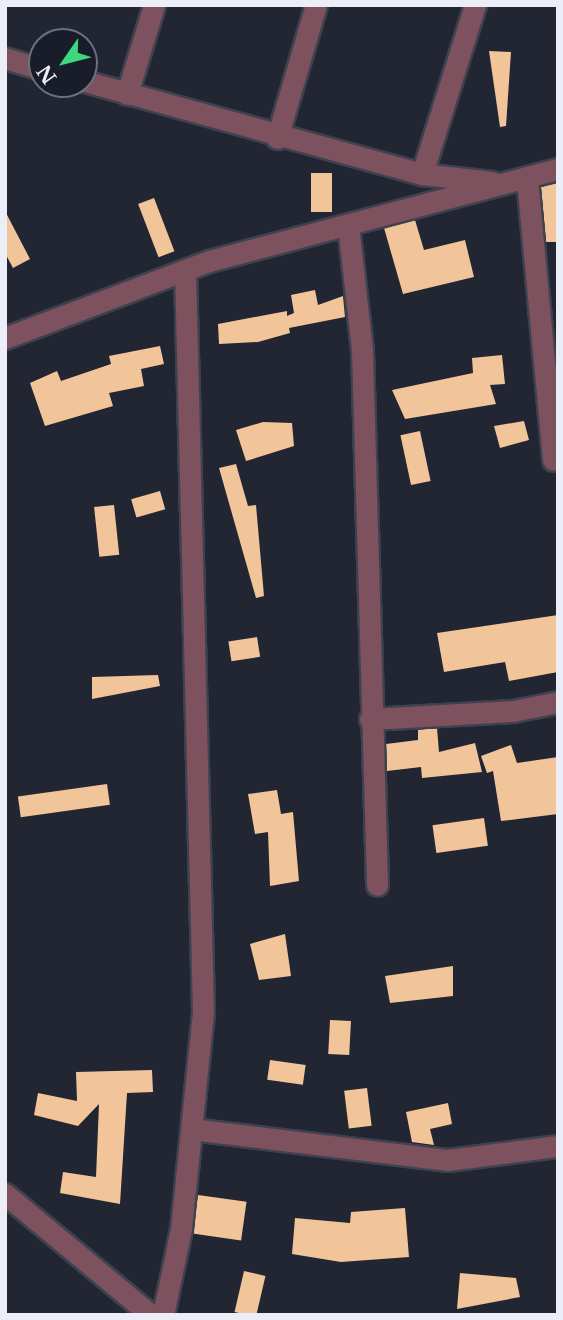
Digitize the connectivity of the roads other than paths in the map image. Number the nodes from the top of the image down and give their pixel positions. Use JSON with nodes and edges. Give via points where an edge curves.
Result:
{"nodes":[{"id":1,"x":154,"y":5,"type":"edge"},
{"id":2,"x":316,"y":5,"type":"edge"},
{"id":3,"x":475,"y":5,"type":"edge"},
{"id":4,"x":5,"y":58,"type":"edge"},
{"id":5,"x":28,"y":65,"type":"edge"},
{"id":6,"x":98,"y":86,"type":"edge"},
{"id":7,"x":127,"y":94,"type":"junction"},
{"id":8,"x":277,"y":138,"type":"junction"},
{"id":9,"x":558,"y":169,"type":"edge"},
{"id":10,"x":422,"y":174,"type":"junction"},
{"id":11,"x":518,"y":181,"type":"junction"},
{"id":12,"x":348,"y":225,"type":"junction"},
{"id":13,"x":186,"y":270,"type":"junction"},
{"id":14,"x":549,"y":315,"type":"edge"},
{"id":15,"x":5,"y":338,"type":"edge"},
{"id":16,"x":553,"y":460,"type":"dead end"},
{"id":17,"x":558,"y":702,"type":"edge"},
{"id":18,"x":370,"y":719,"type":"junction"},
{"id":19,"x":377,"y":885,"type":"dead end"},
{"id":20,"x":191,"y":1129,"type":"junction"},
{"id":21,"x":558,"y":1146,"type":"edge"},
{"id":22,"x":5,"y":1194,"type":"edge"},
{"id":23,"x":151,"y":1315,"type":"edge"},
{"id":24,"x":163,"y":1315,"type":"edge"}],
"edges":[{"from":1,"to":7,"type":"street"},
{"from":2,"to":8,"type":"street"},
{"from":3,"to":10,"type":"street"},
{"from":4,"to":5,"type":"street"},
{"from":6,"to":7,"type":"street"},
{"from":7,"to":8,"type":"street"},
{"from":8,"to":10,"type":"street"},
{"from":9,"to":11,"type":"street"},
{"from":10,"to":11,"type":"street"},
{"from":11,"to":12,"type":"street"},
{"from":11,"to":14,"type":"street"},
{"from":12,"to":13,"type":"street"},
{"from":12,"to":18,"type":"street","via":[[362,350]]},
{"from":13,"to":15,"type":"street"},
{"from":13,"to":20,"type":"street","via":[[203,1011]]},
{"from":14,"to":16,"type":"street"},
{"from":17,"to":18,"type":"street","via":[[513,711]]},
{"from":18,"to":19,"type":"street"},
{"from":20,"to":21,"type":"street","via":[[448,1160]]},
{"from":20,"to":24,"type":"street","via":[[181,1229]]},
{"from":22,"to":23,"type":"street"}]}
